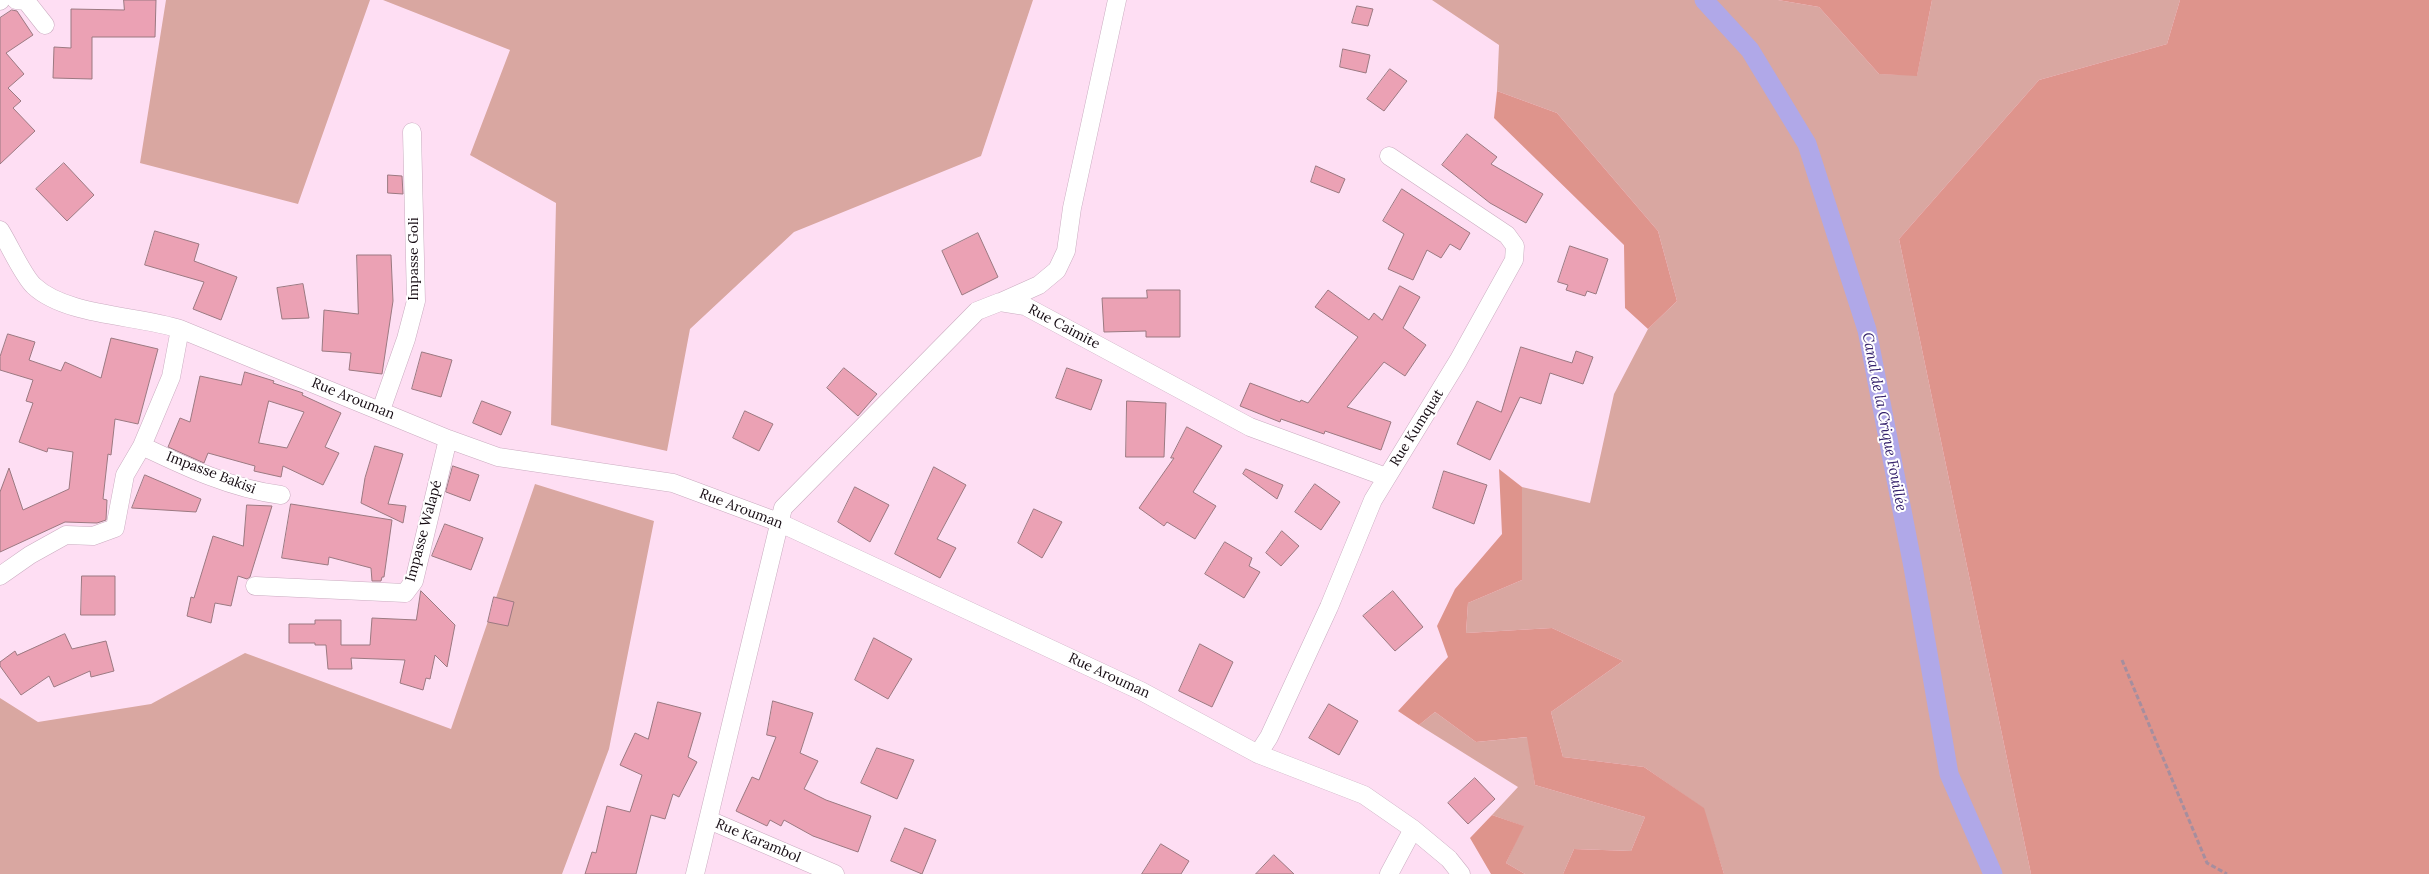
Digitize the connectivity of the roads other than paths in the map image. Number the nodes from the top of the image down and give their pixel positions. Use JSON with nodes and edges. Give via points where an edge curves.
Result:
{"nodes":[{"id":1,"x":16,"y":0,"type":"edge"},
{"id":2,"x":1117,"y":0,"type":"edge"},
{"id":3,"x":45,"y":25,"type":"dead end"},
{"id":4,"x":412,"y":132,"type":"dead end"},
{"id":5,"x":1389,"y":156,"type":"dead end"},
{"id":6,"x":0,"y":230,"type":"edge"},
{"id":7,"x":1000,"y":302,"type":"junction"},
{"id":8,"x":180,"y":329,"type":"junction"},
{"id":9,"x":381,"y":410,"type":"junction"},
{"id":10,"x":448,"y":439,"type":"junction"},
{"id":11,"x":142,"y":446,"type":"junction"},
{"id":12,"x":1386,"y":477,"type":"junction"},
{"id":13,"x":281,"y":495,"type":"dead end"},
{"id":14,"x":778,"y":522,"type":"junction"},
{"id":15,"x":0,"y":576,"type":"edge"},
{"id":16,"x":255,"y":586,"type":"dead end"},
{"id":17,"x":1258,"y":754,"type":"junction"},
{"id":18,"x":709,"y":820,"type":"junction"},
{"id":19,"x":1412,"y":829,"type":"junction"},
{"id":20,"x":695,"y":874,"type":"edge"},
{"id":21,"x":835,"y":874,"type":"edge"},
{"id":22,"x":1389,"y":874,"type":"edge"},
{"id":23,"x":1461,"y":874,"type":"edge"}],
"edges":[{"from":1,"to":3,"type":"street","via":[[26,1]]},
{"from":2,"to":7,"type":"street","via":[[1072,208],[1066,251],[1057,270],[1038,285]]},
{"from":4,"to":9,"type":"street","name":"Impasse Goli","via":[[416,301]]},
{"from":5,"to":12,"type":"street","name":"Rue Kumquat","via":[[1507,235],[1515,246],[1514,260]]},
{"from":6,"to":8,"type":"street","name":"Rue Arouman","via":[[33,286],[61,304]]},
{"from":7,"to":12,"type":"street","name":"Rue Caimite","via":[[1025,306],[1250,427]]},
{"from":7,"to":14,"type":"street","via":[[977,311],[792,497]]},
{"from":8,"to":9,"type":"street","name":"Rue Arouman"},
{"from":8,"to":11,"type":"street","via":[[170,377]]},
{"from":9,"to":10,"type":"street","name":"Rue Arouman"},
{"from":10,"to":14,"type":"street","name":"Rue Arouman","via":[[498,457],[673,483]]},
{"from":10,"to":16,"type":"street","name":"Impasse Walapé","via":[[414,581],[405,593]]},
{"from":11,"to":13,"type":"street","name":"Impasse Bakisi","via":[[204,474],[257,492]]},
{"from":11,"to":15,"type":"street","via":[[125,475],[115,528],[93,536],[66,535]]},
{"from":12,"to":17,"type":"street","name":"Rue Kumquat","via":[[1373,500],[1329,608]]},
{"from":14,"to":17,"type":"street","name":"Rue Arouman","via":[[1141,691]]},
{"from":14,"to":18,"type":"street"},
{"from":17,"to":19,"type":"street","name":"Rue Arouman","via":[[1364,795]]},
{"from":18,"to":20,"type":"street"},
{"from":18,"to":21,"type":"street","name":"Rue Karambol"},
{"from":19,"to":22,"type":"street"},
{"from":19,"to":23,"type":"street","name":"Rue Arouman"}]}
